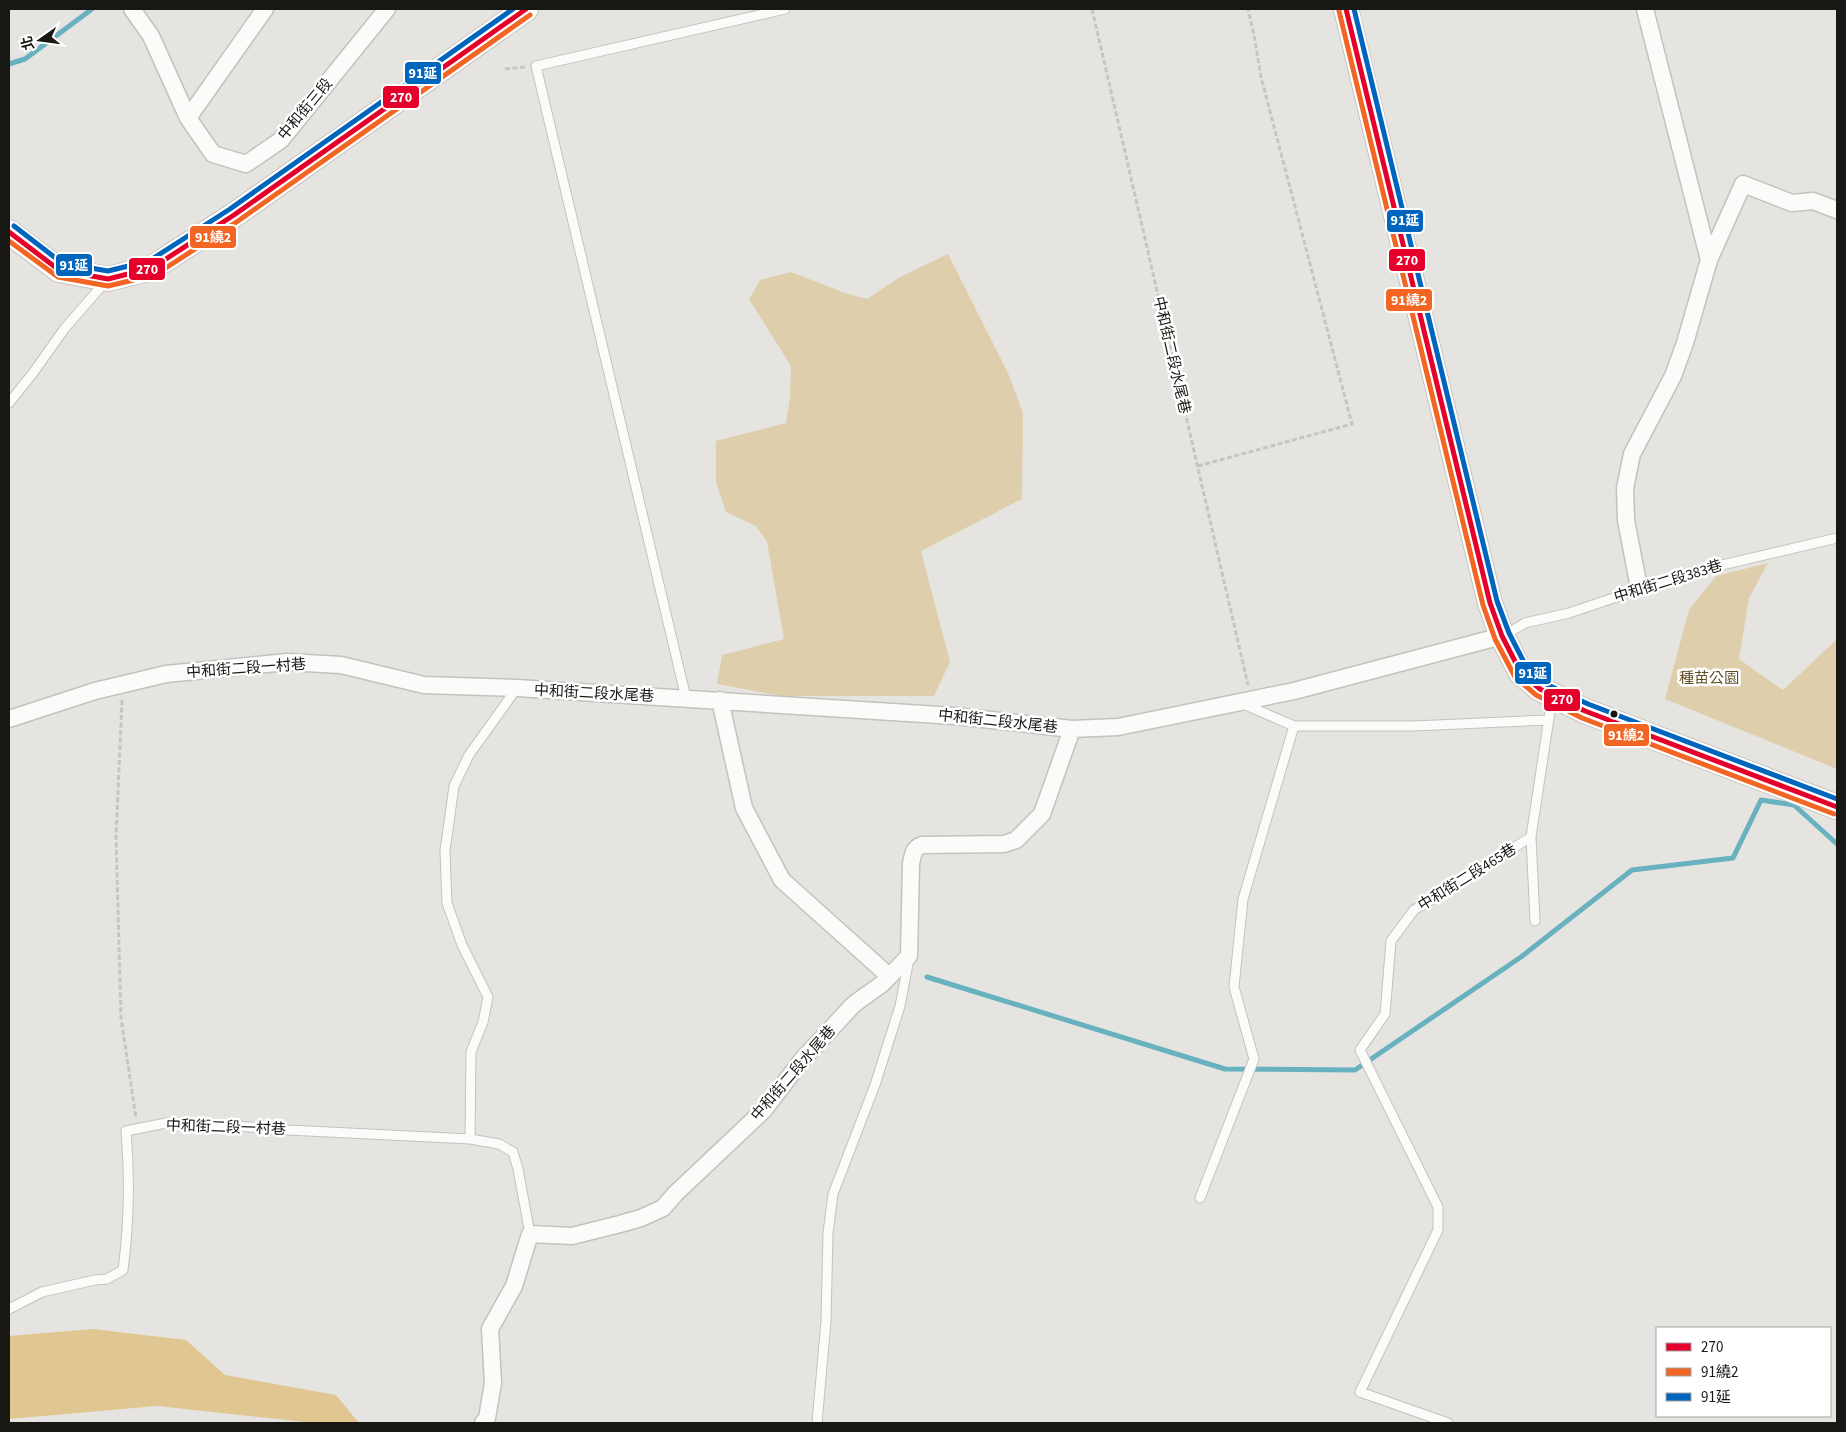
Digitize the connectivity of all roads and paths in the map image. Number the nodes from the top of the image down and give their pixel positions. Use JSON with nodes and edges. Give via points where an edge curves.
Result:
{"nodes":[{"id":1,"x":132,"y":9,"type":"edge"},
{"id":2,"x":265,"y":9,"type":"edge"},
{"id":3,"x":387,"y":9,"type":"edge"},
{"id":4,"x":526,"y":9,"type":"edge"},
{"id":5,"x":785,"y":9,"type":"edge"},
{"id":6,"x":1092,"y":9,"type":"edge"},
{"id":7,"x":1248,"y":9,"type":"edge"},
{"id":8,"x":1346,"y":9,"type":"edge"},
{"id":9,"x":1645,"y":9,"type":"edge"},
{"id":10,"x":536,"y":66,"type":"junction"},
{"id":11,"x":505,"y":69,"type":"dead end"},
{"id":12,"x":188,"y":118,"type":"junction"},
{"id":13,"x":1837,"y":210,"type":"edge"},
{"id":14,"x":9,"y":232,"type":"edge"},
{"id":15,"x":1710,"y":260,"type":"junction"},
{"id":16,"x":108,"y":279,"type":"junction"},
{"id":17,"x":9,"y":403,"type":"edge"},
{"id":18,"x":1198,"y":466,"type":"junction"},
{"id":19,"x":1837,"y":538,"type":"edge"},
{"id":20,"x":1639,"y":588,"type":"junction"},
{"id":21,"x":1502,"y":636,"type":"junction"},
{"id":22,"x":123,"y":684,"type":"junction"},
{"id":23,"x":517,"y":688,"type":"junction"},
{"id":24,"x":1553,"y":695,"type":"junction"},
{"id":25,"x":686,"y":698,"type":"junction"},
{"id":26,"x":720,"y":700,"type":"junction"},
{"id":27,"x":1246,"y":701,"type":"junction"},
{"id":28,"x":9,"y":719,"type":"edge"},
{"id":29,"x":1549,"y":720,"type":"junction"},
{"id":30,"x":1294,"y":726,"type":"junction"},
{"id":31,"x":1072,"y":729,"type":"junction"},
{"id":32,"x":1837,"y":806,"type":"edge"},
{"id":33,"x":1531,"y":837,"type":"junction"},
{"id":34,"x":1535,"y":921,"type":"dead end"},
{"id":35,"x":909,"y":956,"type":"junction"},
{"id":36,"x":889,"y":976,"type":"junction"},
{"id":37,"x":138,"y":1128,"type":"junction"},
{"id":38,"x":470,"y":1140,"type":"junction"},
{"id":39,"x":1200,"y":1198,"type":"dead end"},
{"id":40,"x":530,"y":1234,"type":"junction"},
{"id":41,"x":9,"y":1309,"type":"edge"},
{"id":42,"x":483,"y":1423,"type":"edge"},
{"id":43,"x":817,"y":1423,"type":"edge"},
{"id":44,"x":1448,"y":1423,"type":"edge"}],
"edges":[{"from":1,"to":12,"type":"street","name":"中和街三段","via":[[151,36]]},
{"from":2,"to":12,"type":"street"},
{"from":3,"to":12,"type":"street","name":"中和街三段","via":[[281,140],[246,164],[213,154]]},
{"from":4,"to":16,"type":"main road","via":[[210,231],[152,268]]},
{"from":5,"to":10,"type":"lane"},
{"from":6,"to":18,"type":"path","name":"中和街二段水尾巷"},
{"from":7,"to":18,"type":"path","via":[[1261,77],[1352,424]]},
{"from":8,"to":21,"type":"main road","via":[[1490,603]]},
{"from":9,"to":15,"type":"street"},
{"from":10,"to":11,"type":"path"},
{"from":10,"to":25,"type":"lane"},
{"from":13,"to":15,"type":"street","via":[[1813,201],[1792,203],[1743,184]]},
{"from":14,"to":16,"type":"main road","via":[[59,270]]},
{"from":15,"to":20,"type":"street","via":[[1673,376],[1632,454],[1625,488],[1626,520]]},
{"from":16,"to":17,"type":"lane","via":[[65,328]]},
{"from":18,"to":27,"type":"path","name":"中和街二段水尾巷"},
{"from":19,"to":20,"type":"lane","name":"中和街二段383巷","via":[[1688,573]]},
{"from":20,"to":21,"type":"lane","name":"中和街二段383巷","via":[[1569,613],[1525,623]]},
{"from":21,"to":24,"type":"main road","via":[[1521,673]]},
{"from":21,"to":27,"type":"street","name":"中和街二段水尾巷"},
{"from":22,"to":23,"type":"street","name":"中和街二段一村巷","via":[[166,674],[287,662],[340,665],[424,685]]},
{"from":22,"to":28,"type":"street","name":"中和街二段一村巷"},
{"from":22,"to":37,"type":"path","via":[[116,838],[121,1018]]},
{"from":23,"to":25,"type":"street","name":"中和街二段水尾巷"},
{"from":23,"to":38,"type":"lane","name":"中和街二段水尾巷","via":[[469,755],[454,786],[444,851],[447,903],[462,945],[488,997],[483,1022],[471,1052]]},
{"from":24,"to":29,"type":"lane","name":"中和街二段465巷"},
{"from":24,"to":32,"type":"main road","via":[[1585,711]]},
{"from":25,"to":26,"type":"street","name":"中和街二段水尾巷"},
{"from":26,"to":31,"type":"street","name":"中和街二段水尾巷","via":[[955,716]]},
{"from":26,"to":36,"type":"street","via":[[744,808],[782,880]]},
{"from":27,"to":30,"type":"lane"},
{"from":27,"to":31,"type":"street","name":"中和街二段水尾巷","via":[[1118,727]]},
{"from":29,"to":30,"type":"lane","via":[[1414,726]]},
{"from":29,"to":33,"type":"lane","name":"中和街二段465巷"},
{"from":30,"to":39,"type":"lane","via":[[1243,899],[1234,987],[1254,1059]]},
{"from":31,"to":35,"type":"street","name":"中和街二段水尾巷","via":[[1042,814],[1016,840],[1004,844],[917,847],[911,864]]},
{"from":33,"to":34,"type":"lane"},
{"from":33,"to":44,"type":"lane","name":"中和街二段465巷","via":[[1414,910],[1391,941],[1385,1014],[1360,1050],[1438,1207],[1438,1230],[1360,1392]]},
{"from":35,"to":36,"type":"street","name":"中和街二段水尾巷"},
{"from":35,"to":43,"type":"lane","via":[[900,1006],[875,1085],[833,1194]]},
{"from":36,"to":40,"type":"street","name":"中和街二段水尾巷","via":[[854,1004],[802,1060],[764,1110],[663,1208],[641,1218],[572,1236]]},
{"from":37,"to":38,"type":"lane","name":"中和街二段一村巷","via":[[166,1123],[211,1124]]},
{"from":37,"to":41,"type":"lane","via":[[126,1130],[128,1162],[123,1270],[107,1280],[42,1292]]},
{"from":38,"to":40,"type":"lane","via":[[499,1144],[513,1152]]},
{"from":40,"to":42,"type":"street","via":[[514,1286],[490,1329],[494,1383]]}]}
